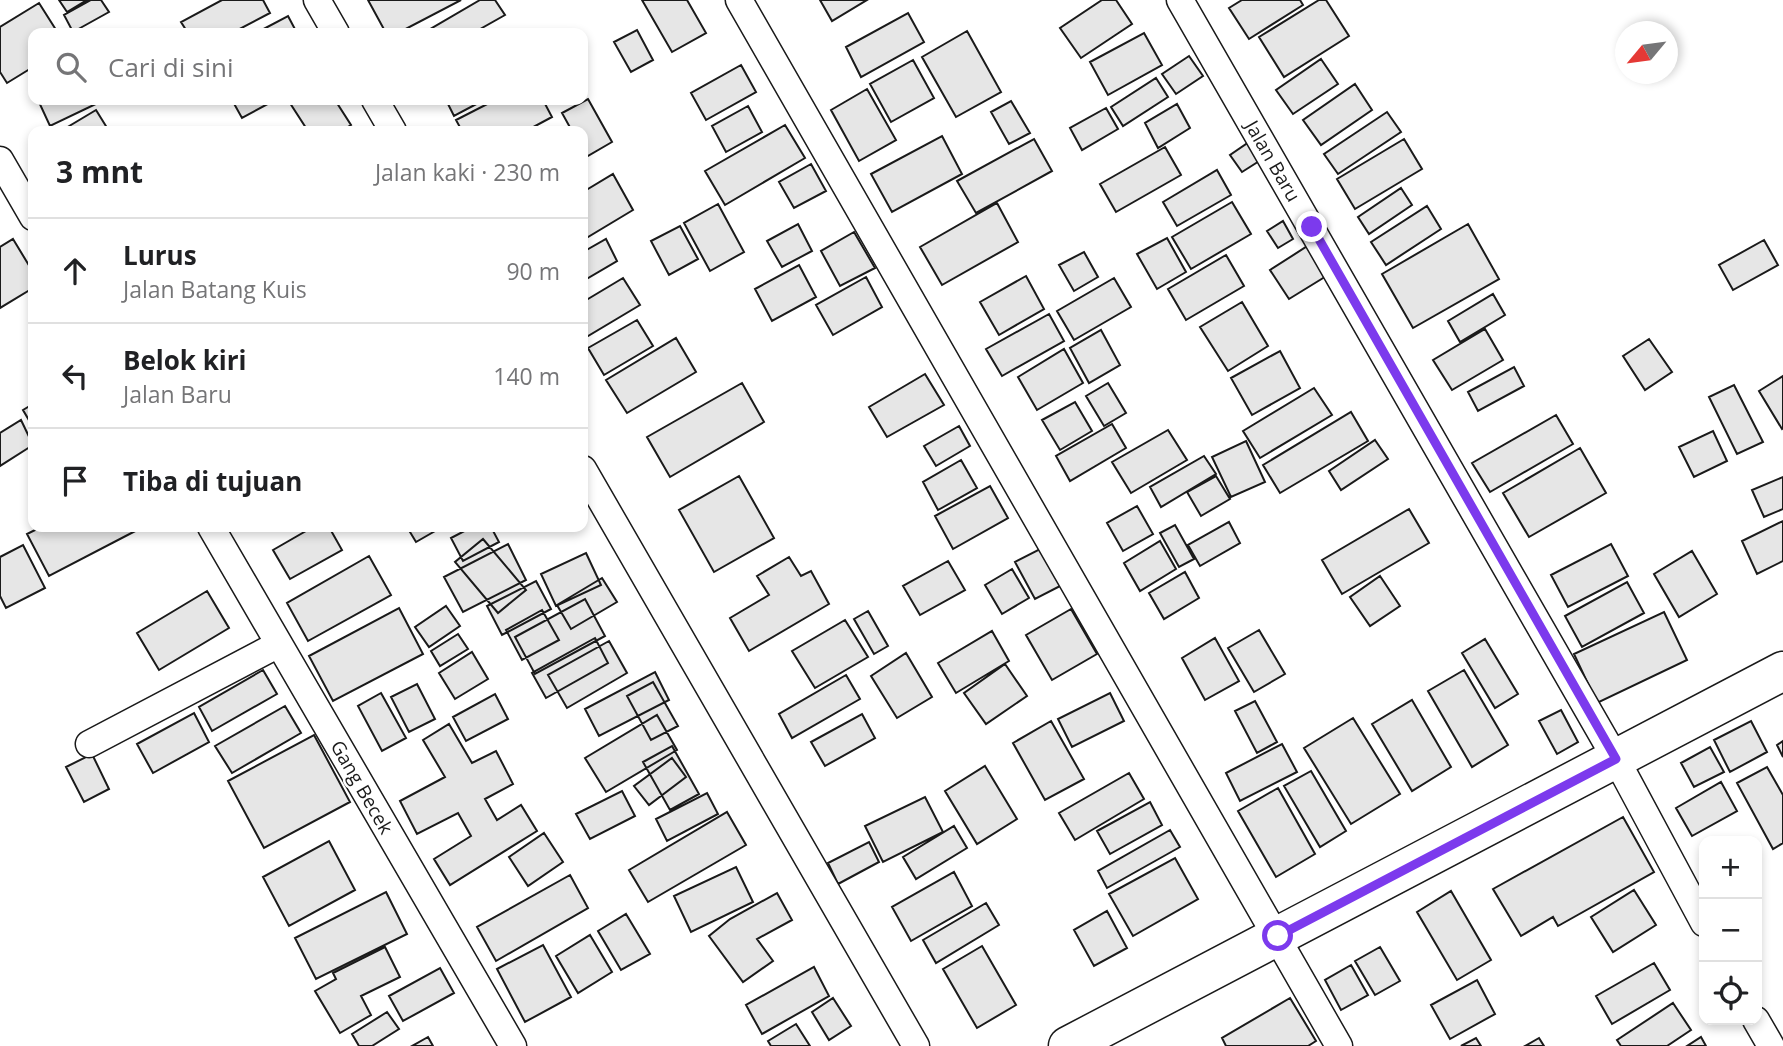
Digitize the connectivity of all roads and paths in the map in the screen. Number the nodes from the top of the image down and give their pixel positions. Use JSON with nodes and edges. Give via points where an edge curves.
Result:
{"nodes":[{"id":1,"x":317,"y":0,"type":"edge"},
{"id":2,"x":739,"y":0,"type":"edge"},
{"id":3,"x":1180,"y":0,"type":"edge"},
{"id":4,"x":333,"y":28,"type":"edge"},
{"id":5,"x":377,"y":105,"type":"edge"},
{"id":6,"x":390,"y":126,"type":"edge"},
{"id":7,"x":0,"y":160,"type":"edge"},
{"id":8,"x":28,"y":208,"type":"edge"},
{"id":9,"x":588,"y":478,"type":"edge"},
{"id":10,"x":214,"y":532,"type":"edge"},
{"id":11,"x":279,"y":643,"type":"junction"},
{"id":12,"x":1783,"y":671,"type":"edge"},
{"id":13,"x":89,"y":744,"type":"dead end"},
{"id":14,"x":1616,"y":759,"type":"junction"},
{"id":15,"x":1699,"y":914,"type":"edge"},
{"id":16,"x":1278,"y":936,"type":"junction"},
{"id":17,"x":513,"y":1046,"type":"edge"},
{"id":18,"x":916,"y":1046,"type":"edge"},
{"id":19,"x":1068,"y":1046,"type":"edge"},
{"id":20,"x":1339,"y":1046,"type":"edge"}],
"edges":[{"from":1,"to":4,"type":"street"},
{"from":2,"to":16,"type":"street"},
{"from":3,"to":14,"type":"street","name":"Jalan Baru"},
{"from":5,"to":6,"type":"street"},
{"from":7,"to":8,"type":"street"},
{"from":9,"to":18,"type":"street"},
{"from":10,"to":11,"type":"street","name":"Gang Becek"},
{"from":11,"to":13,"type":"street"},
{"from":11,"to":17,"type":"street","name":"Gang Becek"},
{"from":12,"to":14,"type":"main road"},
{"from":14,"to":15,"type":"street","name":"Jalan Baru"},
{"from":14,"to":16,"type":"main road"},
{"from":16,"to":19,"type":"main road"},
{"from":16,"to":20,"type":"street"}]}
